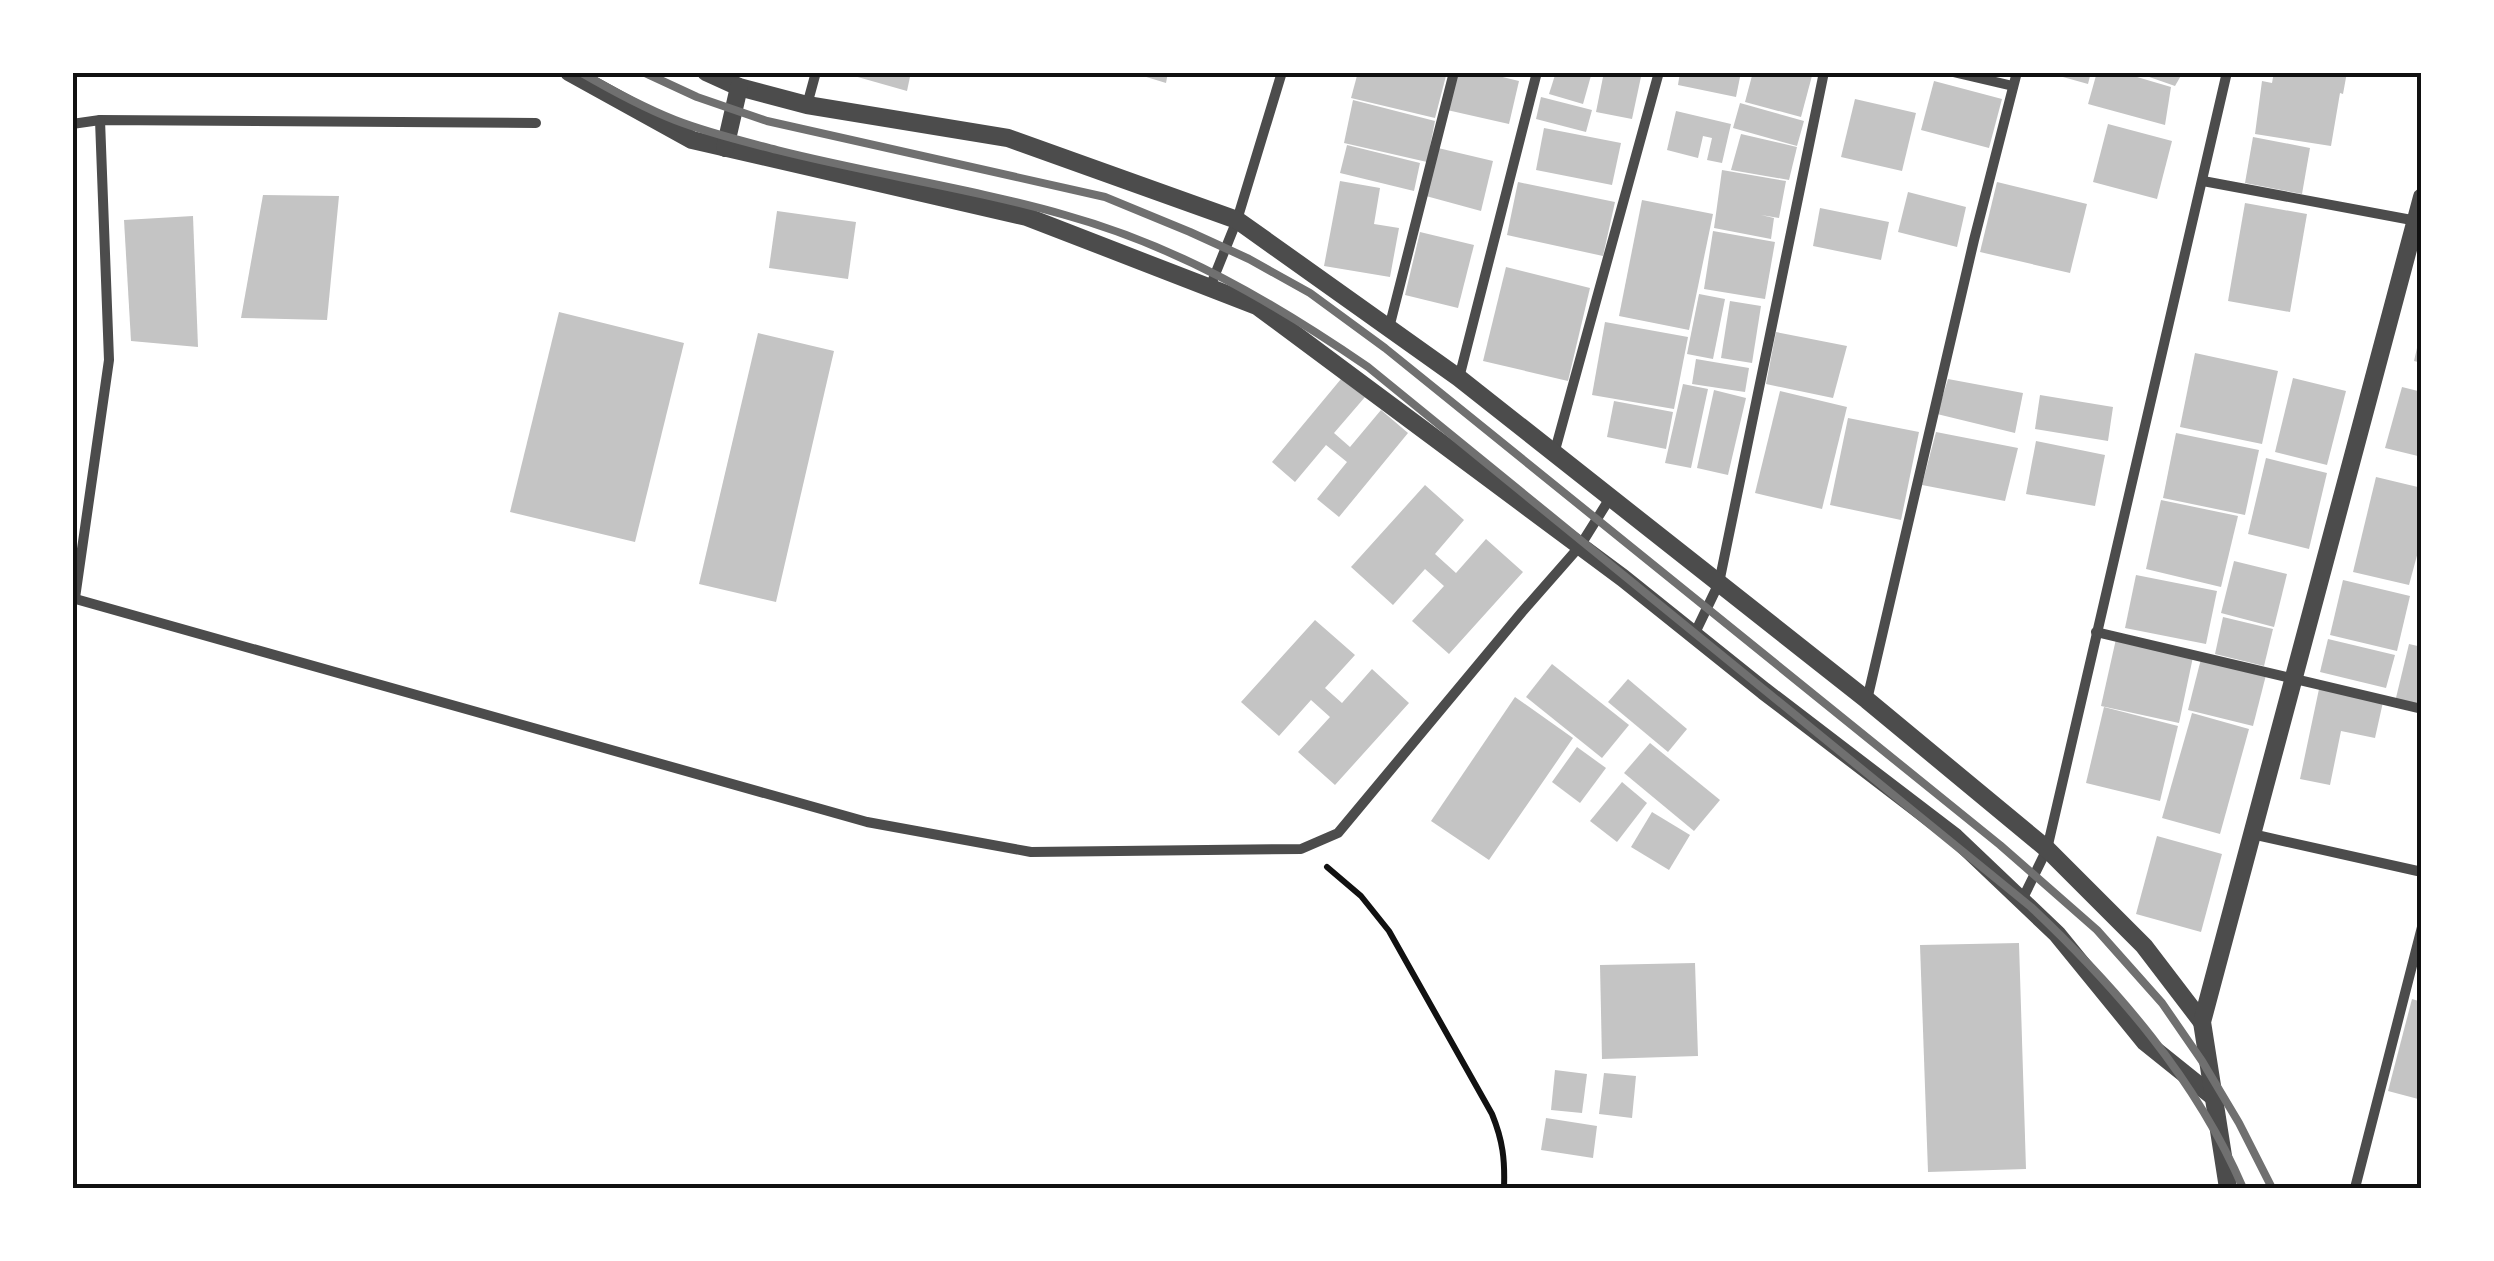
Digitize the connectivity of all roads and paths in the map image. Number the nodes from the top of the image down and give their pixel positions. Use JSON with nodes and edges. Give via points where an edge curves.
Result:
{"nodes":[{"id":1,"x":569,"y":72,"type":"edge"},
{"id":2,"x":706,"y":72,"type":"edge"},
{"id":3,"x":816,"y":72,"type":"edge"},
{"id":4,"x":1282,"y":72,"type":"edge"},
{"id":5,"x":1454,"y":72,"type":"edge"},
{"id":6,"x":1537,"y":72,"type":"edge"},
{"id":7,"x":1660,"y":72,"type":"edge"},
{"id":8,"x":1824,"y":72,"type":"edge"},
{"id":9,"x":1953,"y":72,"type":"edge"},
{"id":10,"x":2017,"y":72,"type":"edge"},
{"id":11,"x":2227,"y":72,"type":"edge"},
{"id":12,"x":729,"y":80,"type":"edge"},
{"id":13,"x":2013,"y":86,"type":"junction"},
{"id":14,"x":807,"y":105,"type":"junction"},
{"id":15,"x":100,"y":120,"type":"junction"},
{"id":16,"x":536,"y":123,"type":"dead end"},
{"id":17,"x":72,"y":124,"type":"edge"},
{"id":18,"x":725,"y":148,"type":"junction"},
{"id":19,"x":2203,"y":180,"type":"junction"},
{"id":20,"x":2421,"y":198,"type":"edge"},
{"id":21,"x":1237,"y":220,"type":"junction"},
{"id":22,"x":2416,"y":221,"type":"junction"},
{"id":23,"x":1210,"y":288,"type":"junction"},
{"id":24,"x":1389,"y":328,"type":"junction"},
{"id":25,"x":1458,"y":378,"type":"junction"},
{"id":26,"x":1554,"y":454,"type":"junction"},
{"id":27,"x":1610,"y":498,"type":"junction"},
{"id":28,"x":1580,"y":546,"type":"junction"},
{"id":29,"x":1719,"y":583,"type":"junction"},
{"id":30,"x":74,"y":598,"type":"edge"},
{"id":31,"x":2096,"y":632,"type":"junction"},
{"id":32,"x":1694,"y":635,"type":"junction"},
{"id":33,"x":2294,"y":678,"type":"junction"},
{"id":34,"x":1867,"y":700,"type":"junction"},
{"id":35,"x":2422,"y":709,"type":"edge"},
{"id":36,"x":2252,"y":834,"type":"junction"},
{"id":37,"x":2047,"y":848,"type":"junction"},
{"id":38,"x":1301,"y":849,"type":"junction"},
{"id":39,"x":2422,"y":872,"type":"edge"},
{"id":40,"x":2022,"y":900,"type":"junction"},
{"id":41,"x":2422,"y":927,"type":"edge"},
{"id":42,"x":2202,"y":1022,"type":"junction"},
{"id":43,"x":2216,"y":1099,"type":"junction"},
{"id":44,"x":1504,"y":1188,"type":"edge"},
{"id":45,"x":2228,"y":1188,"type":"edge"},
{"id":46,"x":2355,"y":1188,"type":"edge"}],
"edges":[{"from":1,"to":18,"type":"street","via":[[692,140]]},
{"from":2,"to":12,"type":"street"},
{"from":3,"to":14,"type":"street"},
{"from":4,"to":21,"type":"street"},
{"from":5,"to":24,"type":"street"},
{"from":6,"to":25,"type":"street"},
{"from":7,"to":26,"type":"street"},
{"from":8,"to":29,"type":"street"},
{"from":9,"to":13,"type":"street"},
{"from":10,"to":13,"type":"street"},
{"from":11,"to":19,"type":"street"},
{"from":12,"to":14,"type":"street"},
{"from":12,"to":18,"type":"street"},
{"from":13,"to":34,"type":"street"},
{"from":14,"to":21,"type":"street","via":[[1008,138]]},
{"from":15,"to":16,"type":"street"},
{"from":15,"to":17,"type":"street"},
{"from":15,"to":30,"type":"street","via":[[109,360]]},
{"from":18,"to":23,"type":"street","via":[[1027,217]]},
{"from":19,"to":22,"type":"street"},
{"from":19,"to":31,"type":"street"},
{"from":20,"to":22,"type":"street"},
{"from":21,"to":23,"type":"street"},
{"from":21,"to":24,"type":"street"},
{"from":22,"to":33,"type":"street"},
{"from":23,"to":28,"type":"street","via":[[1257,306]]},
{"from":24,"to":25,"type":"street"},
{"from":25,"to":26,"type":"street"},
{"from":26,"to":27,"type":"street"},
{"from":27,"to":28,"type":"street"},
{"from":27,"to":29,"type":"street"},
{"from":28,"to":32,"type":"street"},
{"from":28,"to":38,"type":"street","via":[[1338,833]]},
{"from":29,"to":32,"type":"street"},
{"from":29,"to":34,"type":"street"},
{"from":30,"to":38,"type":"street","via":[[867,822],[1030,852]]},
{"from":31,"to":33,"type":"street"},
{"from":31,"to":37,"type":"street"},
{"from":32,"to":40,"type":"street","via":[[1954,837]]},
{"from":33,"to":35,"type":"street"},
{"from":33,"to":36,"type":"street"},
{"from":34,"to":37,"type":"street"},
{"from":36,"to":39,"type":"street"},
{"from":36,"to":42,"type":"street"},
{"from":37,"to":40,"type":"street"},
{"from":37,"to":42,"type":"street","via":[[2144,946]]},
{"from":38,"to":44,"type":"path","via":[[1362,896],[1388,931],[1492,1114],[1501,1138]]},
{"from":40,"to":43,"type":"street","via":[[2145,1042]]},
{"from":41,"to":46,"type":"street"},
{"from":42,"to":43,"type":"street"},
{"from":43,"to":45,"type":"street"}]}
